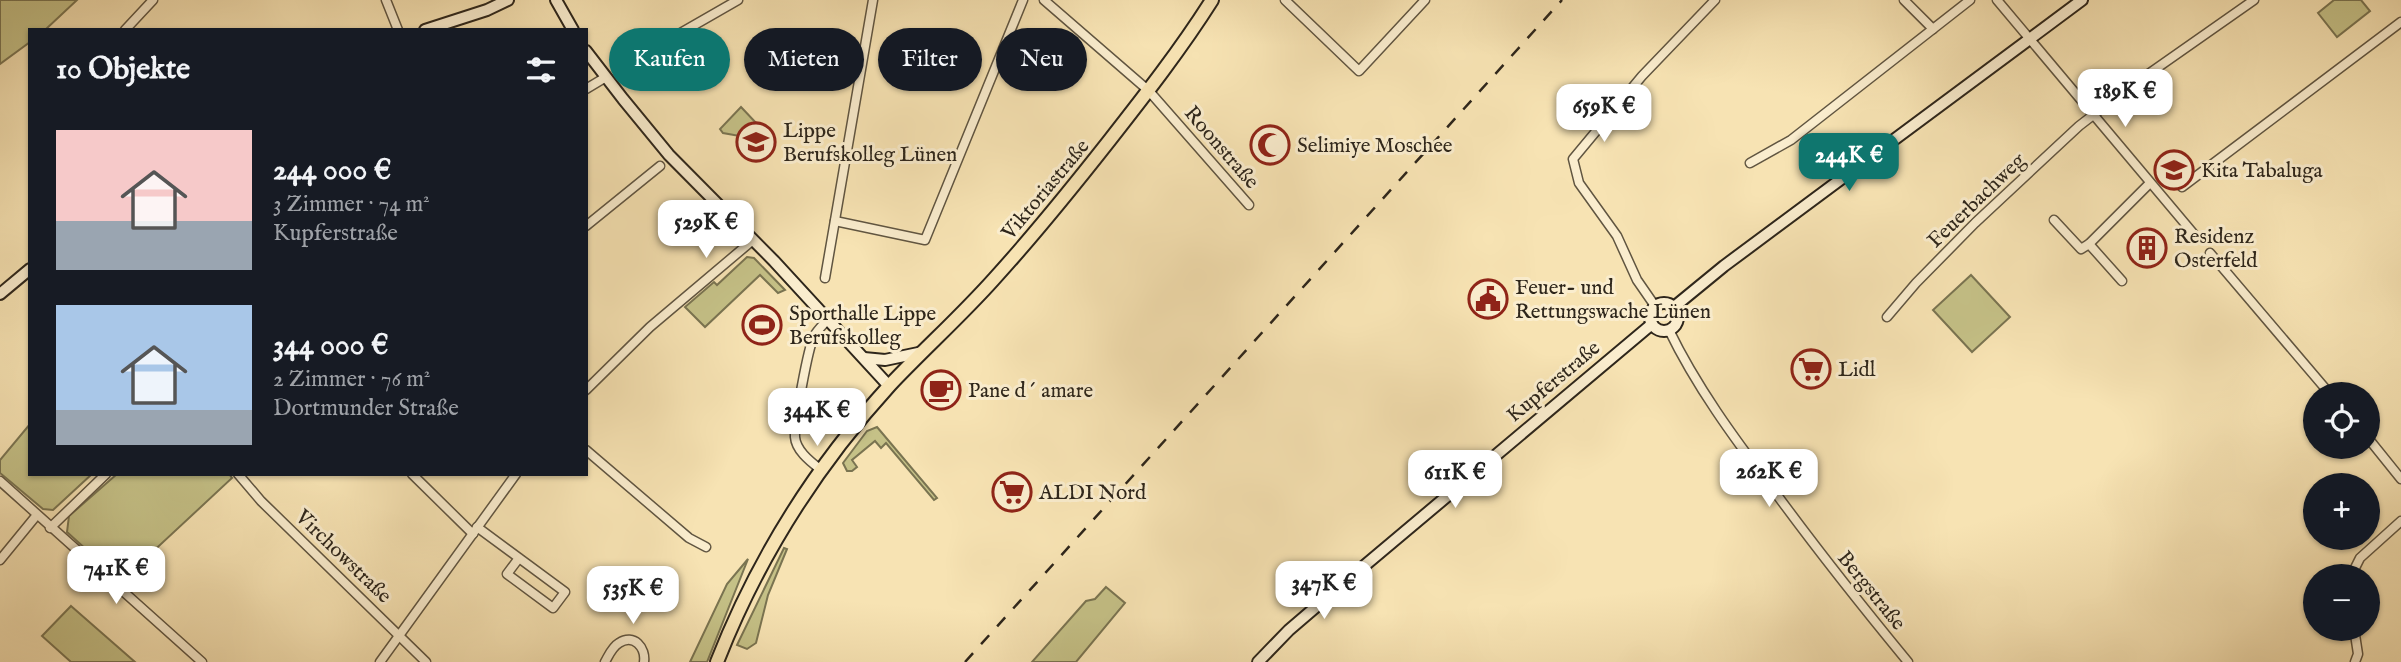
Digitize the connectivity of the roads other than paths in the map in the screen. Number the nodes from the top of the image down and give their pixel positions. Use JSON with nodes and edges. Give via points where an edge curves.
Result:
{"nodes":[{"id":1,"x":153,"y":0,"type":"edge"},
{"id":2,"x":386,"y":0,"type":"edge"},
{"id":3,"x":508,"y":0,"type":"edge"},
{"id":4,"x":556,"y":0,"type":"edge"},
{"id":5,"x":738,"y":0,"type":"edge"},
{"id":6,"x":873,"y":0,"type":"edge"},
{"id":7,"x":1023,"y":0,"type":"edge"},
{"id":8,"x":1044,"y":0,"type":"edge"},
{"id":9,"x":1212,"y":0,"type":"edge"},
{"id":10,"x":1285,"y":0,"type":"edge"},
{"id":11,"x":1424,"y":0,"type":"edge"},
{"id":12,"x":1715,"y":0,"type":"edge"},
{"id":13,"x":1904,"y":0,"type":"edge"},
{"id":14,"x":1970,"y":0,"type":"edge"},
{"id":15,"x":1997,"y":0,"type":"edge"},
{"id":16,"x":2081,"y":0,"type":"edge"},
{"id":17,"x":2254,"y":0,"type":"edge"},
{"id":18,"x":2401,"y":22,"type":"edge"},
{"id":19,"x":127,"y":28,"type":"edge"},
{"id":20,"x":397,"y":28,"type":"edge"},
{"id":21,"x":431,"y":28,"type":"edge"},
{"id":22,"x":572,"y":28,"type":"edge"},
{"id":23,"x":689,"y":28,"type":"edge"},
{"id":24,"x":1933,"y":29,"type":"junction"},
{"id":25,"x":2030,"y":39,"type":"junction"},
{"id":26,"x":588,"y":54,"type":"edge"},
{"id":27,"x":606,"y":77,"type":"junction"},
{"id":28,"x":588,"y":88,"type":"edge"},
{"id":29,"x":1149,"y":91,"type":"junction"},
{"id":30,"x":2095,"y":115,"type":"junction"},
{"id":31,"x":1750,"y":163,"type":"dead end"},
{"id":32,"x":660,"y":166,"type":"dead end"},
{"id":33,"x":2150,"y":183,"type":"junction"},
{"id":34,"x":2182,"y":187,"type":"dead end"},
{"id":35,"x":1248,"y":205,"type":"dead end"},
{"id":36,"x":2054,"y":220,"type":"dead end"},
{"id":37,"x":835,"y":221,"type":"junction"},
{"id":38,"x":588,"y":224,"type":"edge"},
{"id":39,"x":2198,"y":239,"type":"dead end"},
{"id":40,"x":753,"y":240,"type":"junction"},
{"id":41,"x":2089,"y":244,"type":"junction"},
{"id":42,"x":2210,"y":253,"type":"dead end"},
{"id":43,"x":28,"y":271,"type":"edge"},
{"id":44,"x":825,"y":278,"type":"dead end"},
{"id":45,"x":2122,"y":281,"type":"dead end"},
{"id":46,"x":0,"y":294,"type":"edge"},
{"id":47,"x":1655,"y":306,"type":"junction"},
{"id":48,"x":1674,"y":307,"type":"junction"},
{"id":49,"x":1887,"y":317,"type":"dead end"},
{"id":50,"x":828,"y":319,"type":"junction"},
{"id":51,"x":1652,"y":324,"type":"junction"},
{"id":52,"x":1669,"y":330,"type":"junction"},
{"id":53,"x":923,"y":352,"type":"junction"},
{"id":54,"x":864,"y":358,"type":"junction"},
{"id":55,"x":2320,"y":382,"type":"edge"},
{"id":56,"x":889,"y":386,"type":"junction"},
{"id":57,"x":588,"y":388,"type":"edge"},
{"id":58,"x":588,"y":452,"type":"edge"},
{"id":59,"x":2380,"y":453,"type":"edge"},
{"id":60,"x":821,"y":470,"type":"junction"},
{"id":61,"x":104,"y":476,"type":"edge"},
{"id":62,"x":240,"y":476,"type":"edge"},
{"id":63,"x":414,"y":476,"type":"edge"},
{"id":64,"x":515,"y":476,"type":"edge"},
{"id":65,"x":2401,"y":479,"type":"edge"},
{"id":66,"x":0,"y":481,"type":"edge"},
{"id":67,"x":36,"y":516,"type":"junction"},
{"id":68,"x":2401,"y":521,"type":"edge"},
{"id":69,"x":50,"y":528,"type":"junction"},
{"id":70,"x":475,"y":530,"type":"junction"},
{"id":71,"x":706,"y":547,"type":"dead end"},
{"id":72,"x":519,"y":558,"type":"junction"},
{"id":73,"x":0,"y":560,"type":"edge"},
{"id":74,"x":2357,"y":564,"type":"edge"},
{"id":75,"x":399,"y":635,"type":"junction"},
{"id":76,"x":2356,"y":641,"type":"edge"},
{"id":77,"x":202,"y":662,"type":"edge"},
{"id":78,"x":380,"y":662,"type":"edge"},
{"id":79,"x":426,"y":662,"type":"edge"},
{"id":80,"x":605,"y":662,"type":"edge"},
{"id":81,"x":644,"y":662,"type":"edge"},
{"id":82,"x":717,"y":662,"type":"edge"},
{"id":83,"x":1258,"y":662,"type":"edge"},
{"id":84,"x":1908,"y":662,"type":"edge"},
{"id":85,"x":2355,"y":662,"type":"edge"}],
"edges":[{"from":1,"to":19,"type":"street"},
{"from":2,"to":20,"type":"street"},
{"from":3,"to":21,"type":"street"},
{"from":4,"to":22,"type":"street"},
{"from":5,"to":23,"type":"street"},
{"from":6,"to":37,"type":"street"},
{"from":7,"to":37,"type":"street","via":[[925,240]]},
{"from":8,"to":29,"type":"street","name":"Roonstraße"},
{"from":9,"to":29,"type":"main road","name":"Viktoriastraße"},
{"from":10,"to":11,"type":"street","via":[[1359,71]]},
{"from":12,"to":47,"type":"street","via":[[1642,76],[1573,159],[1579,183],[1617,236]]},
{"from":13,"to":24,"type":"street"},
{"from":14,"to":24,"type":"street"},
{"from":15,"to":25,"type":"street"},
{"from":16,"to":25,"type":"street"},
{"from":17,"to":30,"type":"street","name":"Feuerbachweg"},
{"from":18,"to":34,"type":"street"},
{"from":24,"to":31,"type":"street","via":[[1791,140]]},
{"from":25,"to":30,"type":"street"},
{"from":25,"to":48,"type":"street"},
{"from":26,"to":27,"type":"street"},
{"from":27,"to":28,"type":"street"},
{"from":27,"to":40,"type":"street","via":[[669,155]]},
{"from":29,"to":35,"type":"street","name":"Roonstraße"},
{"from":29,"to":53,"type":"main road","name":"Viktoriastraße","via":[[1030,239]]},
{"from":30,"to":33,"type":"street"},
{"from":30,"to":49,"type":"street","name":"Feuerbachweg","via":[[1975,223]]},
{"from":32,"to":38,"type":"street"},
{"from":33,"to":39,"type":"street"},
{"from":33,"to":41,"type":"street"},
{"from":36,"to":41,"type":"street","via":[[2081,249]]},
{"from":37,"to":44,"type":"street"},
{"from":40,"to":50,"type":"street"},
{"from":40,"to":57,"type":"street","via":[[650,327]]},
{"from":41,"to":45,"type":"street"},
{"from":42,"to":55,"type":"street"},
{"from":43,"to":46,"type":"street"},
{"from":47,"to":48,"type":"street","via":[[1665,303]]},
{"from":47,"to":51,"type":"street","via":[[1650,314]]},
{"from":48,"to":52,"type":"street","via":[[1678,320]]},
{"from":50,"to":54,"type":"street"},
{"from":50,"to":60,"type":"street","via":[[813,340],[795,437],[799,448]]},
{"from":51,"to":52,"type":"street"},
{"from":51,"to":83,"type":"street","name":"Kupferstraße","via":[[1336,589]]},
{"from":52,"to":84,"type":"street","name":"Bergstraße","via":[[1741,447]]},
{"from":53,"to":54,"type":"street","via":[[885,360]]},
{"from":53,"to":56,"type":"main road","name":"Viktoriastraße"},
{"from":54,"to":56,"type":"street"},
{"from":56,"to":60,"type":"main road","name":"Viktoriastraße"},
{"from":58,"to":71,"type":"street","via":[[694,542]]},
{"from":59,"to":65,"type":"street"},
{"from":60,"to":82,"type":"main road","name":"Viktoriastraße","via":[[770,551]]},
{"from":61,"to":69,"type":"street"},
{"from":62,"to":75,"type":"street","name":"Virchowstraße"},
{"from":63,"to":70,"type":"street"},
{"from":64,"to":70,"type":"street"},
{"from":66,"to":67,"type":"street"},
{"from":67,"to":69,"type":"street"},
{"from":67,"to":73,"type":"street"},
{"from":68,"to":74,"type":"street"},
{"from":69,"to":77,"type":"street"},
{"from":70,"to":72,"type":"street"},
{"from":70,"to":75,"type":"street"},
{"from":72,"to":72,"type":"street","via":[[565,592],[553,608],[507,574]]},
{"from":75,"to":78,"type":"street"},
{"from":75,"to":79,"type":"street","name":"Virchowstraße"},
{"from":76,"to":85,"type":"street"},
{"from":80,"to":81,"type":"street","via":[[616,644],[631,640],[645,652]]}]}
